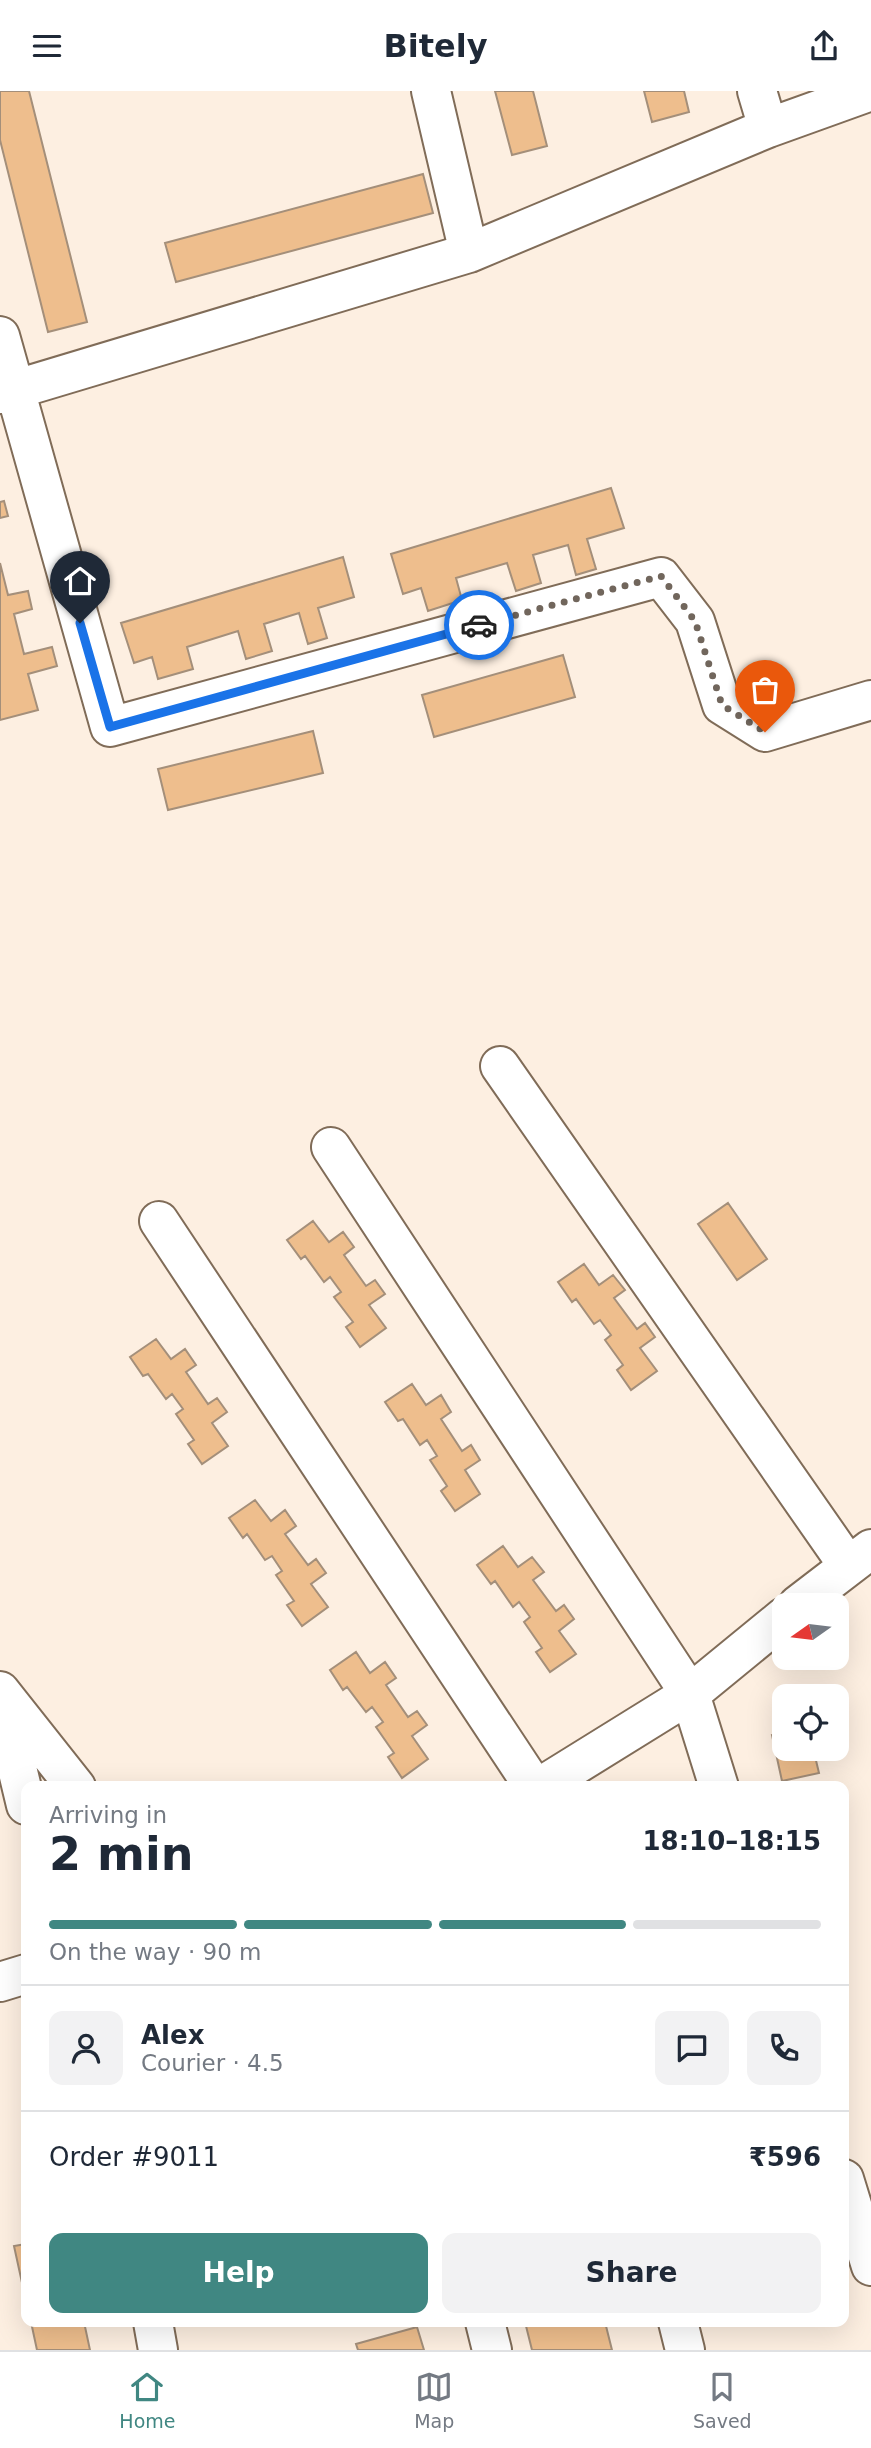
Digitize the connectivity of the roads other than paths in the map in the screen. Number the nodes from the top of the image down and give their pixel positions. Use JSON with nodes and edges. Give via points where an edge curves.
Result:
{"nodes":[{"id":1,"x":432,"y":91,"type":"edge"},
{"id":2,"x":757,"y":91,"type":"edge"},
{"id":3,"x":871,"y":91,"type":"edge"},
{"id":4,"x":768,"y":128,"type":"junction"},
{"id":5,"x":469,"y":253,"type":"junction"},
{"id":6,"x":0,"y":336,"type":"edge"},
{"id":7,"x":8,"y":390,"type":"edge"},
{"id":8,"x":871,"y":700,"type":"edge"},
{"id":9,"x":500,"y":1066,"type":"dead end"},
{"id":10,"x":331,"y":1147,"type":"dead end"},
{"id":11,"x":159,"y":1221,"type":"dead end"},
{"id":12,"x":859,"y":1557,"type":"edge"},
{"id":13,"x":813,"y":1593,"type":"edge"},
{"id":14,"x":772,"y":1627,"type":"edge"},
{"id":15,"x":0,"y":1694,"type":"edge"},
{"id":16,"x":690,"y":1694,"type":"junction"},
{"id":17,"x":71,"y":1781,"type":"edge"},
{"id":18,"x":530,"y":1781,"type":"edge"},
{"id":19,"x":550,"y":1781,"type":"edge"},
{"id":20,"x":717,"y":1781,"type":"edge"},
{"id":21,"x":21,"y":1784,"type":"edge"},
{"id":22,"x":21,"y":1976,"type":"edge"},
{"id":23,"x":0,"y":1982,"type":"edge"},
{"id":24,"x":849,"y":2195,"type":"edge"},
{"id":25,"x":871,"y":2266,"type":"edge"},
{"id":26,"x":154,"y":2327,"type":"edge"},
{"id":27,"x":486,"y":2327,"type":"edge"},
{"id":28,"x":679,"y":2327,"type":"edge"},
{"id":29,"x":158,"y":2350,"type":"edge"},
{"id":30,"x":492,"y":2350,"type":"edge"},
{"id":31,"x":685,"y":2350,"type":"edge"}],
"edges":[{"from":1,"to":5,"type":"street"},
{"from":2,"to":4,"type":"street"},
{"from":3,"to":4,"type":"street"},
{"from":4,"to":5,"type":"street"},
{"from":5,"to":7,"type":"street"},
{"from":6,"to":7,"type":"street"},
{"from":7,"to":8,"type":"street","via":[[110,727],[661,576],[695,621],[722,705],[765,732]]},
{"from":9,"to":12,"type":"street"},
{"from":10,"to":16,"type":"street"},
{"from":11,"to":18,"type":"street"},
{"from":12,"to":13,"type":"street"},
{"from":14,"to":16,"type":"street"},
{"from":15,"to":17,"type":"street"},
{"from":15,"to":21,"type":"street"},
{"from":16,"to":19,"type":"street"},
{"from":16,"to":20,"type":"street"},
{"from":22,"to":23,"type":"street"},
{"from":24,"to":25,"type":"street"},
{"from":26,"to":29,"type":"street"},
{"from":27,"to":30,"type":"street"},
{"from":28,"to":31,"type":"street"}]}
